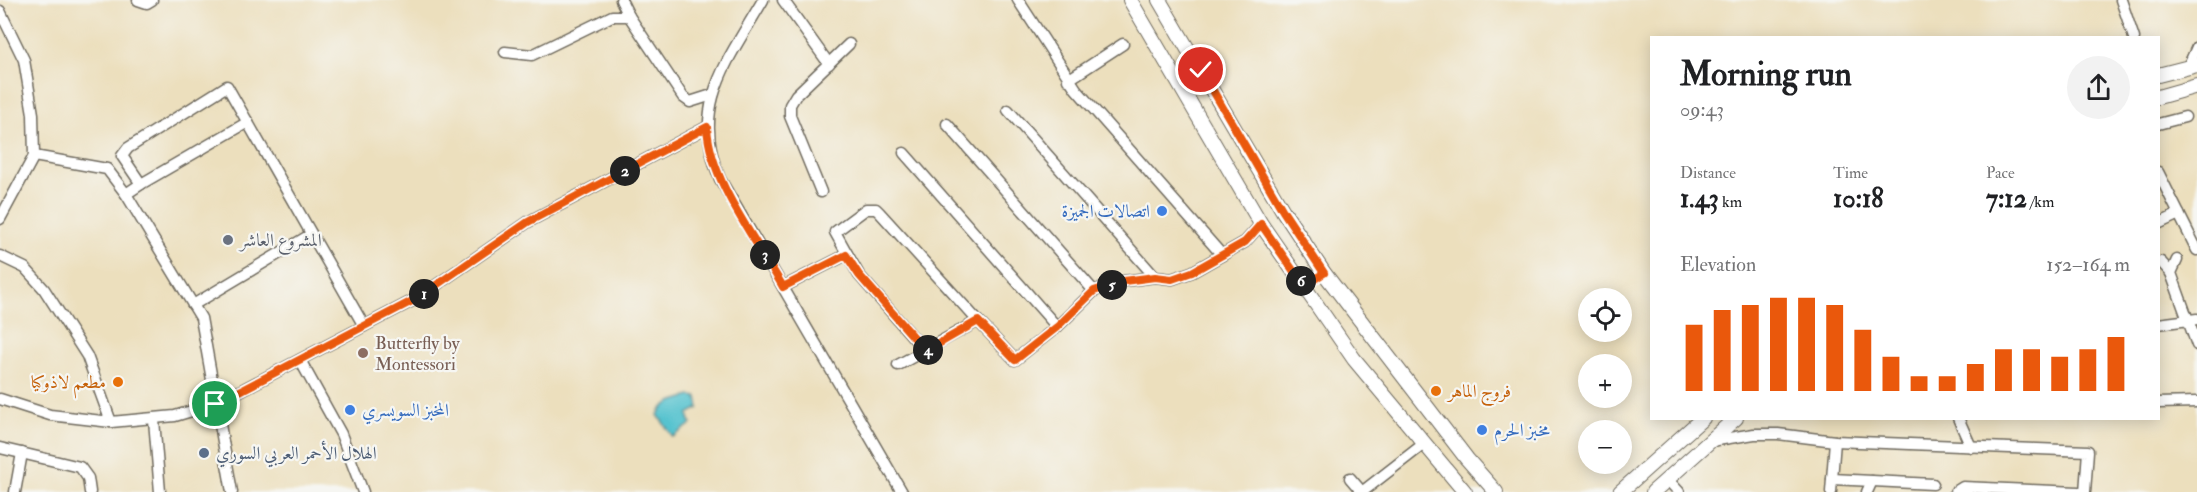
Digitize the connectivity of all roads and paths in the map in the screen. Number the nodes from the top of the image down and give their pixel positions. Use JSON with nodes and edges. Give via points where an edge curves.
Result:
{"nodes":[{"id":1,"x":138,"y":0,"type":"edge"},
{"id":2,"x":152,"y":0,"type":"edge"},
{"id":3,"x":621,"y":0,"type":"edge"},
{"id":4,"x":764,"y":0,"type":"edge"},
{"id":5,"x":783,"y":0,"type":"edge"},
{"id":6,"x":1018,"y":0,"type":"edge"},
{"id":7,"x":1130,"y":0,"type":"edge"},
{"id":8,"x":1159,"y":0,"type":"edge"},
{"id":9,"x":2121,"y":0,"type":"edge"},
{"id":10,"x":0,"y":11,"type":"edge"},
{"id":11,"x":629,"y":15,"type":"junction"},
{"id":12,"x":2133,"y":36,"type":"edge"},
{"id":13,"x":849,"y":44,"type":"dead end"},
{"id":14,"x":1123,"y":44,"type":"dead end"},
{"id":15,"x":2197,"y":47,"type":"edge"},
{"id":16,"x":505,"y":52,"type":"dead end"},
{"id":17,"x":829,"y":64,"type":"junction"},
{"id":18,"x":2192,"y":66,"type":"edge"},
{"id":19,"x":2160,"y":74,"type":"edge"},
{"id":20,"x":1068,"y":80,"type":"junction"},
{"id":21,"x":2197,"y":86,"type":"edge"},
{"id":22,"x":712,"y":96,"type":"junction"},
{"id":23,"x":2160,"y":96,"type":"edge"},
{"id":24,"x":1008,"y":110,"type":"dead end"},
{"id":25,"x":2185,"y":117,"type":"dead end"},
{"id":26,"x":248,"y":122,"type":"junction"},
{"id":27,"x":2160,"y":123,"type":"edge"},
{"id":28,"x":947,"y":124,"type":"dead end"},
{"id":29,"x":707,"y":127,"type":"junction"},
{"id":30,"x":904,"y":153,"type":"dead end"},
{"id":31,"x":34,"y":156,"type":"junction"},
{"id":32,"x":2160,"y":176,"type":"edge"},
{"id":33,"x":141,"y":183,"type":"junction"},
{"id":34,"x":821,"y":192,"type":"dead end"},
{"id":35,"x":126,"y":194,"type":"junction"},
{"id":36,"x":2179,"y":214,"type":"junction"},
{"id":37,"x":0,"y":219,"type":"edge"},
{"id":38,"x":2160,"y":223,"type":"edge"},
{"id":39,"x":1261,"y":224,"type":"junction"},
{"id":40,"x":310,"y":234,"type":"junction"},
{"id":41,"x":2197,"y":250,"type":"edge"},
{"id":42,"x":846,"y":255,"type":"junction"},
{"id":43,"x":1222,"y":255,"type":"junction"},
{"id":44,"x":0,"y":256,"type":"edge"},
{"id":45,"x":2177,"y":260,"type":"dead end"},
{"id":46,"x":2161,"y":262,"type":"dead end"},
{"id":47,"x":1324,"y":273,"type":"junction"},
{"id":48,"x":2171,"y":273,"type":"junction"},
{"id":49,"x":1155,"y":277,"type":"junction"},
{"id":50,"x":1304,"y":286,"type":"junction"},
{"id":51,"x":783,"y":287,"type":"junction"},
{"id":52,"x":1094,"y":291,"type":"junction"},
{"id":53,"x":193,"y":305,"type":"junction"},
{"id":54,"x":2192,"y":319,"type":"edge"},
{"id":55,"x":978,"y":321,"type":"junction"},
{"id":56,"x":2160,"y":324,"type":"edge"},
{"id":57,"x":364,"y":326,"type":"junction"},
{"id":58,"x":1057,"y":327,"type":"junction"},
{"id":59,"x":2197,"y":345,"type":"edge"},
{"id":60,"x":926,"y":351,"type":"junction"},
{"id":61,"x":300,"y":360,"type":"junction"},
{"id":62,"x":898,"y":365,"type":"dead end"},
{"id":63,"x":0,"y":399,"type":"edge"},
{"id":64,"x":2197,"y":402,"type":"edge"},
{"id":65,"x":2160,"y":403,"type":"edge"},
{"id":66,"x":215,"y":404,"type":"junction"},
{"id":67,"x":154,"y":420,"type":"junction"},
{"id":68,"x":1701,"y":420,"type":"edge"},
{"id":69,"x":1734,"y":420,"type":"edge"},
{"id":70,"x":1959,"y":420,"type":"edge"},
{"id":71,"x":111,"y":422,"type":"junction"},
{"id":72,"x":1711,"y":441,"type":"junction"},
{"id":73,"x":1835,"y":441,"type":"junction"},
{"id":74,"x":1425,"y":443,"type":"junction"},
{"id":75,"x":0,"y":447,"type":"edge"},
{"id":76,"x":1971,"y":447,"type":"junction"},
{"id":77,"x":22,"y":453,"type":"junction"},
{"id":78,"x":1350,"y":478,"type":"dead end"},
{"id":79,"x":1667,"y":479,"type":"junction"},
{"id":80,"x":1832,"y":479,"type":"junction"},
{"id":81,"x":1872,"y":481,"type":"junction"},
{"id":82,"x":1933,"y":484,"type":"dead end"},
{"id":83,"x":15,"y":492,"type":"edge"},
{"id":84,"x":90,"y":492,"type":"edge"},
{"id":85,"x":160,"y":492,"type":"edge"},
{"id":86,"x":232,"y":492,"type":"edge"},
{"id":87,"x":363,"y":492,"type":"edge"},
{"id":88,"x":902,"y":492,"type":"edge"},
{"id":89,"x":1362,"y":492,"type":"edge"},
{"id":90,"x":1466,"y":492,"type":"edge"},
{"id":91,"x":1496,"y":492,"type":"edge"},
{"id":92,"x":1620,"y":492,"type":"edge"},
{"id":93,"x":1653,"y":492,"type":"edge"},
{"id":94,"x":1679,"y":492,"type":"edge"},
{"id":95,"x":1831,"y":492,"type":"edge"},
{"id":96,"x":1867,"y":492,"type":"edge"},
{"id":97,"x":1956,"y":492,"type":"edge"},
{"id":98,"x":2078,"y":492,"type":"edge"},
{"id":99,"x":2085,"y":492,"type":"edge"}],
"edges":[{"from":1,"to":2,"type":"street"},
{"from":3,"to":11,"type":"street"},
{"from":4,"to":22,"type":"street","via":[[723,69]]},
{"from":5,"to":17,"type":"street"},
{"from":6,"to":20,"type":"street"},
{"from":7,"to":39,"type":"main road"},
{"from":8,"to":47,"type":"main road","via":[[1283,211]]},
{"from":9,"to":12,"type":"street"},
{"from":10,"to":31,"type":"street","via":[[24,60],[33,114]]},
{"from":11,"to":16,"type":"street","via":[[612,16],[532,55]]},
{"from":11,"to":22,"type":"street","via":[[683,97],[690,102]]},
{"from":13,"to":17,"type":"street"},
{"from":14,"to":20,"type":"street"},
{"from":15,"to":18,"type":"street"},
{"from":17,"to":34,"type":"street","via":[[793,98],[789,108]]},
{"from":18,"to":19,"type":"main road"},
{"from":20,"to":43,"type":"street"},
{"from":21,"to":23,"type":"main road"},
{"from":22,"to":29,"type":"street"},
{"from":24,"to":49,"type":"street"},
{"from":25,"to":27,"type":"street"},
{"from":26,"to":33,"type":"street"},
{"from":26,"to":33,"type":"street","via":[[227,86],[128,148],[122,156]]},
{"from":26,"to":40,"type":"street"},
{"from":28,"to":52,"type":"street"},
{"from":29,"to":51,"type":"street","via":[[710,153],[720,179]]},
{"from":29,"to":57,"type":"street","via":[[528,222],[416,299]]},
{"from":30,"to":58,"type":"street"},
{"from":31,"to":35,"type":"street","via":[[106,169]]},
{"from":31,"to":37,"type":"street"},
{"from":32,"to":36,"type":"street"},
{"from":33,"to":35,"type":"street"},
{"from":35,"to":53,"type":"street"},
{"from":36,"to":38,"type":"street"},
{"from":36,"to":41,"type":"street"},
{"from":39,"to":43,"type":"street","via":[[1245,242]]},
{"from":39,"to":50,"type":"main road"},
{"from":40,"to":53,"type":"street"},
{"from":40,"to":57,"type":"street"},
{"from":42,"to":51,"type":"street"},
{"from":42,"to":55,"type":"street","via":[[835,232],[866,209],[876,209]]},
{"from":42,"to":60,"type":"street"},
{"from":43,"to":49,"type":"street","via":[[1172,279]]},
{"from":44,"to":71,"type":"street","via":[[25,268],[44,289],[87,356]]},
{"from":45,"to":48,"type":"street"},
{"from":46,"to":48,"type":"street"},
{"from":47,"to":50,"type":"main road"},
{"from":47,"to":91,"type":"main road"},
{"from":48,"to":54,"type":"street"},
{"from":49,"to":52,"type":"street","via":[[1124,281]]},
{"from":50,"to":74,"type":"main road","via":[[1354,359]]},
{"from":51,"to":88,"type":"street"},
{"from":52,"to":58,"type":"street"},
{"from":53,"to":66,"type":"street","via":[[201,318]]},
{"from":54,"to":56,"type":"street"},
{"from":54,"to":59,"type":"street"},
{"from":55,"to":58,"type":"street","via":[[1015,360]]},
{"from":55,"to":60,"type":"street"},
{"from":57,"to":61,"type":"street"},
{"from":60,"to":62,"type":"street"},
{"from":61,"to":66,"type":"street"},
{"from":61,"to":87,"type":"street","via":[[341,434]]},
{"from":63,"to":71,"type":"street","via":[[50,415]]},
{"from":64,"to":65,"type":"street"},
{"from":66,"to":67,"type":"street"},
{"from":66,"to":86,"type":"street"},
{"from":67,"to":71,"type":"street"},
{"from":67,"to":85,"type":"street"},
{"from":68,"to":92,"type":"main road"},
{"from":69,"to":72,"type":"main road"},
{"from":70,"to":76,"type":"street"},
{"from":72,"to":73,"type":"street","via":[[1754,434]]},
{"from":72,"to":79,"type":"main road"},
{"from":73,"to":76,"type":"street"},
{"from":73,"to":80,"type":"street"},
{"from":74,"to":89,"type":"street"},
{"from":74,"to":90,"type":"main road"},
{"from":75,"to":77,"type":"street"},
{"from":76,"to":99,"type":"street","via":[[2088,452]]},
{"from":77,"to":83,"type":"street"},
{"from":77,"to":84,"type":"street","via":[[80,467],[88,478]]},
{"from":78,"to":89,"type":"street"},
{"from":79,"to":93,"type":"main road"},
{"from":79,"to":94,"type":"street"},
{"from":80,"to":81,"type":"street"},
{"from":80,"to":95,"type":"street"},
{"from":81,"to":82,"type":"street"},
{"from":81,"to":96,"type":"street"},
{"from":97,"to":98,"type":"street","via":[[1963,487]]}]}
